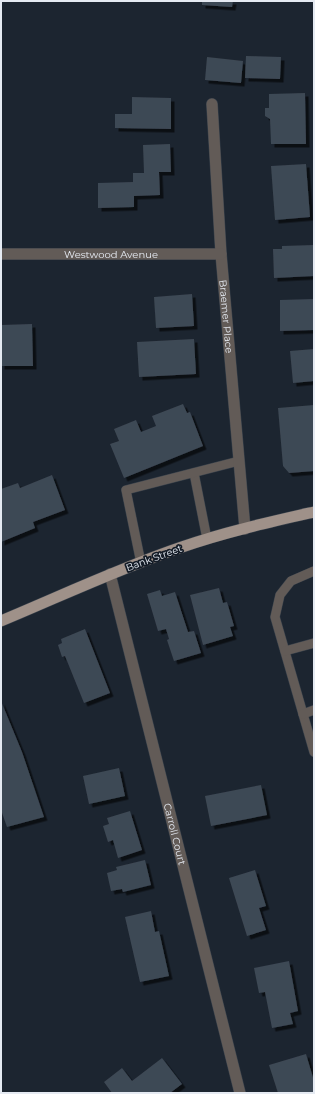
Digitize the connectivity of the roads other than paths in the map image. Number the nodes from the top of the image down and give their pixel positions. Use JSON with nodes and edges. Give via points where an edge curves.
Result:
{"nodes":[{"id":1,"x":212,"y":104,"type":"dead end"},
{"id":2,"x":1,"y":254,"type":"edge"},
{"id":3,"x":221,"y":254,"type":"junction"},
{"id":4,"x":239,"y":461,"type":"junction"},
{"id":5,"x":194,"y":473,"type":"junction"},
{"id":6,"x":314,"y":512,"type":"edge"},
{"id":7,"x":245,"y":529,"type":"junction"},
{"id":8,"x":207,"y":539,"type":"junction"},
{"id":9,"x":142,"y":562,"type":"junction"},
{"id":10,"x":314,"y":571,"type":"edge"},
{"id":11,"x":110,"y":574,"type":"junction"},
{"id":12,"x":1,"y":621,"type":"edge"},
{"id":13,"x":314,"y":643,"type":"edge"},
{"id":14,"x":285,"y":651,"type":"junction"},
{"id":15,"x":314,"y":710,"type":"edge"},
{"id":16,"x":303,"y":714,"type":"junction"},
{"id":17,"x":314,"y":752,"type":"edge"},
{"id":18,"x":240,"y":1093,"type":"edge"}],
"edges":[{"from":1,"to":3,"type":"street","name":"Braemer Place"},
{"from":2,"to":3,"type":"street","name":"Westwood Avenue"},
{"from":3,"to":4,"type":"street","name":"Braemer Place"},
{"from":4,"to":5,"type":"lane"},
{"from":4,"to":7,"type":"street","name":"Braemer Place"},
{"from":5,"to":8,"type":"lane"},
{"from":5,"to":9,"type":"lane","via":[[126,490]]},
{"from":6,"to":7,"type":"main road","name":"Bank Street"},
{"from":7,"to":8,"type":"main road","name":"Bank Street"},
{"from":8,"to":9,"type":"main road","name":"Bank Street"},
{"from":9,"to":11,"type":"main road","name":"Bank Street"},
{"from":10,"to":14,"type":"lane","via":[[291,581],[280,596],[275,617]]},
{"from":11,"to":12,"type":"main road","name":"Bank Street"},
{"from":11,"to":18,"type":"street","name":"Carroll Court"},
{"from":13,"to":14,"type":"lane"},
{"from":14,"to":16,"type":"lane"},
{"from":15,"to":16,"type":"lane"},
{"from":16,"to":17,"type":"lane"}]}
